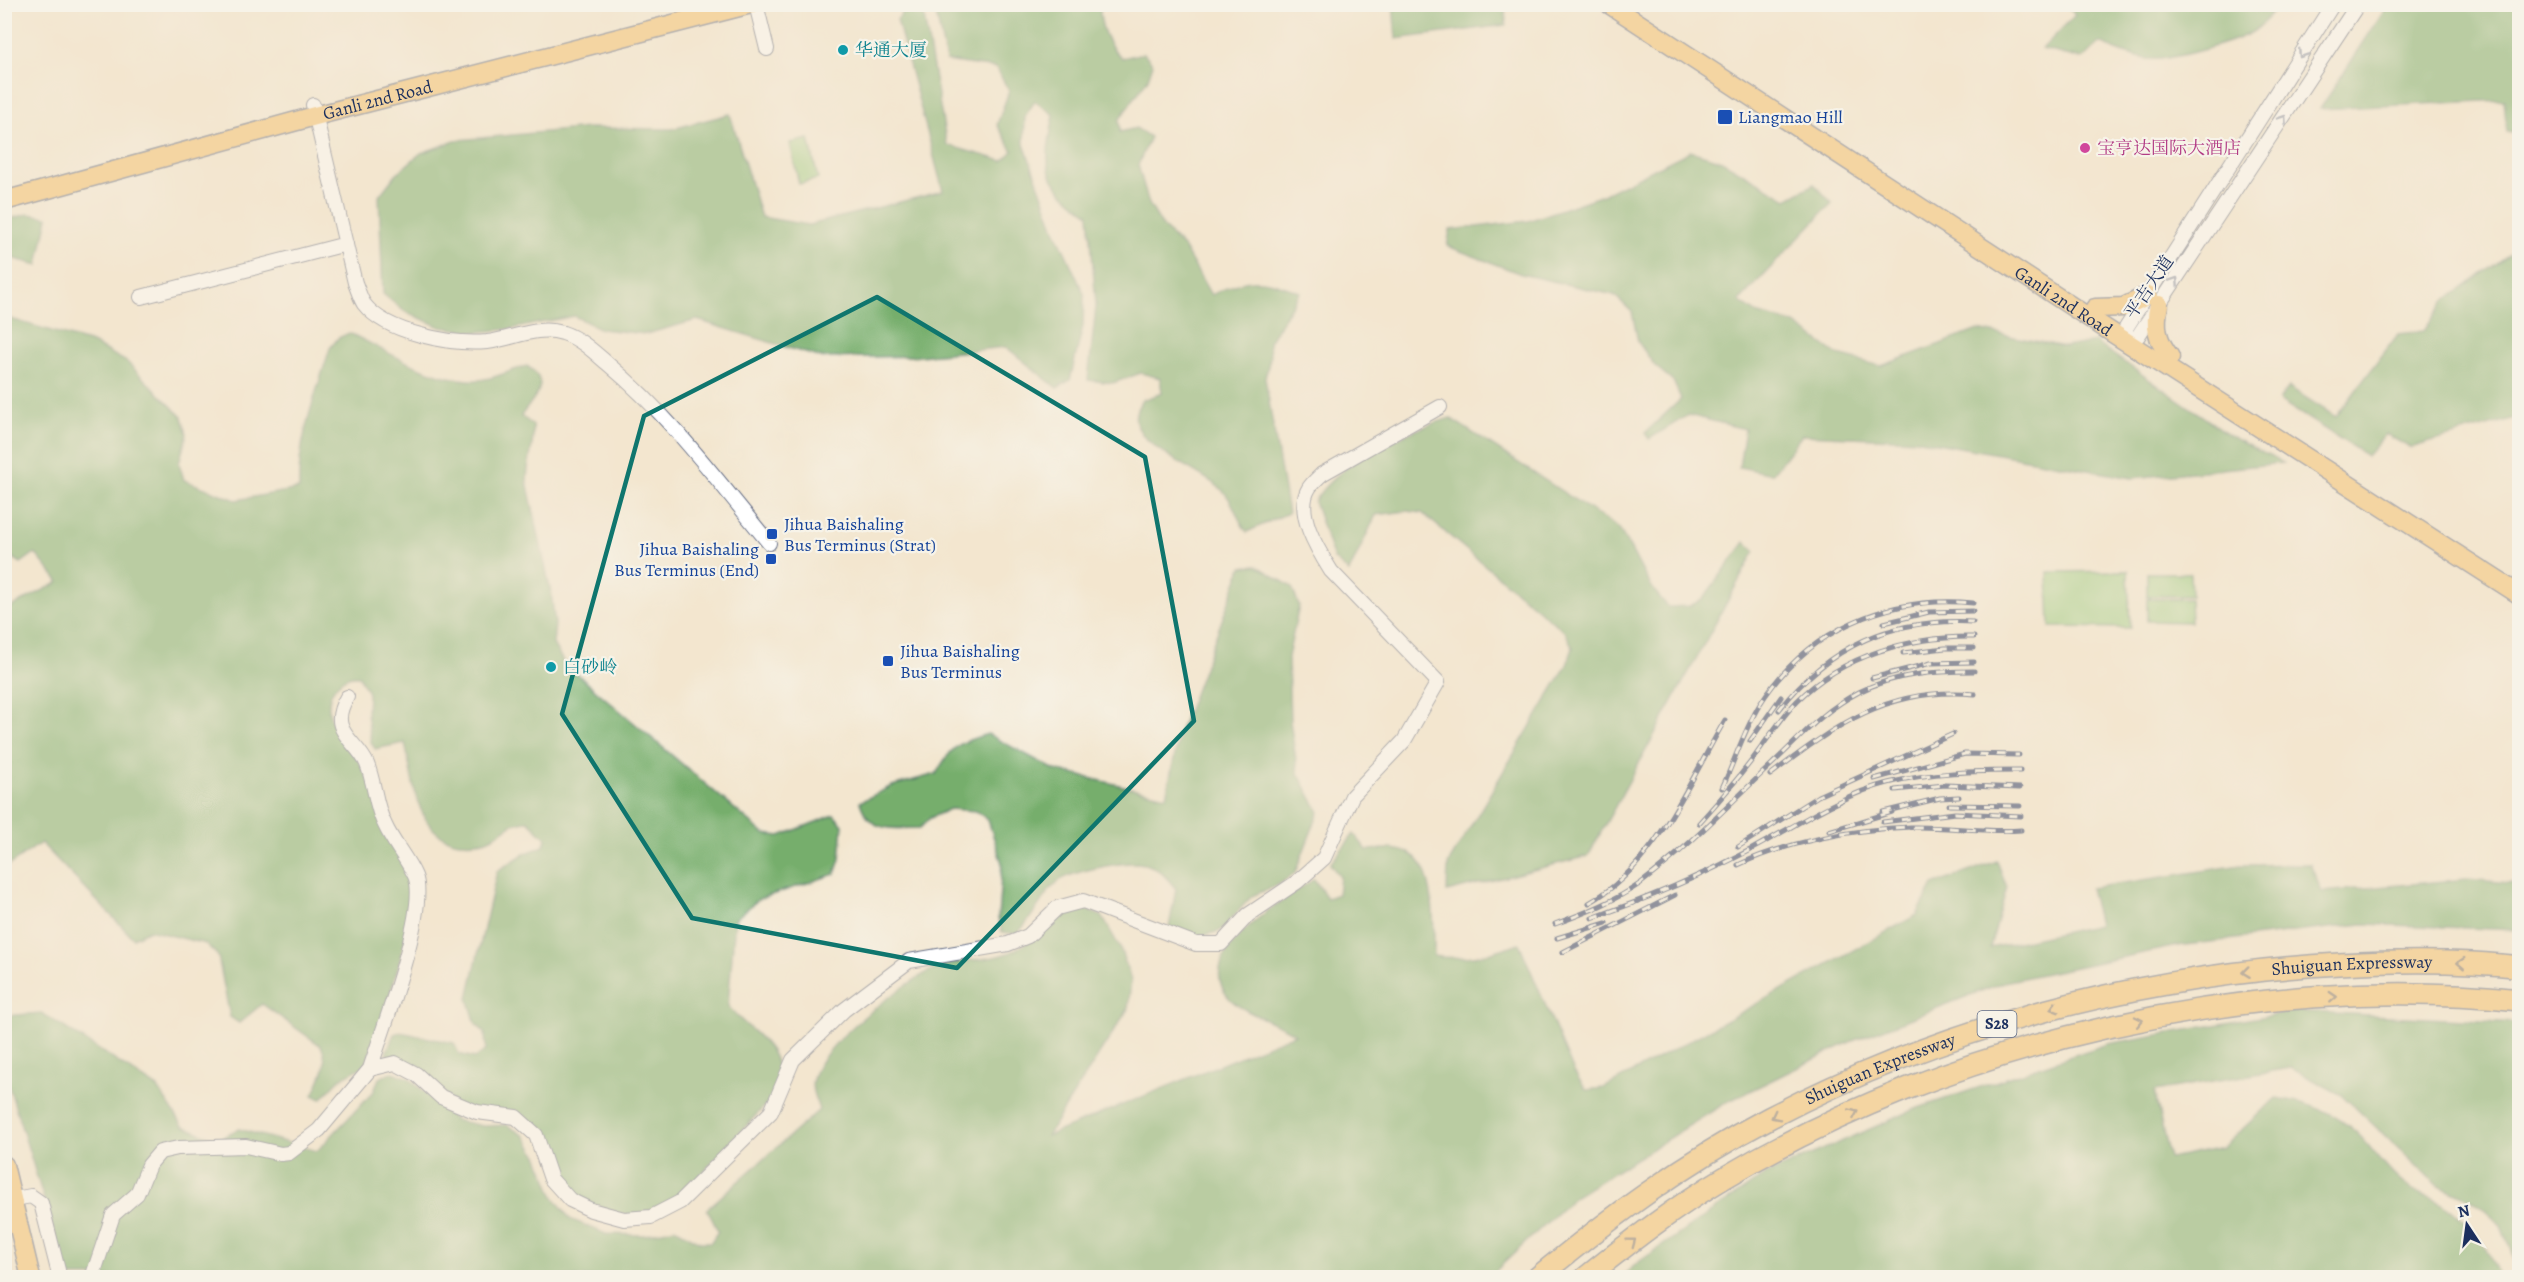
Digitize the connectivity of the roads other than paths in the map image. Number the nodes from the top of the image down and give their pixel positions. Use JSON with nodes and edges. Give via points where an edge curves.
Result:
{"nodes":[{"id":1,"x":708,"y":4,"type":"edge"},
{"id":2,"x":751,"y":4,"type":"edge"},
{"id":3,"x":756,"y":4,"type":"edge"},
{"id":4,"x":1609,"y":4,"type":"edge"},
{"id":5,"x":1630,"y":4,"type":"edge"},
{"id":6,"x":2333,"y":4,"type":"edge"},
{"id":7,"x":2358,"y":4,"type":"edge"},
{"id":8,"x":767,"y":49,"type":"dead end"},
{"id":9,"x":314,"y":110,"type":"junction"},
{"id":10,"x":4,"y":188,"type":"edge"},
{"id":11,"x":4,"y":201,"type":"edge"},
{"id":12,"x":346,"y":244,"type":"junction"},
{"id":13,"x":141,"y":297,"type":"dead end"},
{"id":14,"x":2153,"y":300,"type":"junction"},
{"id":15,"x":2095,"y":308,"type":"junction"},
{"id":16,"x":2130,"y":335,"type":"junction"},
{"id":17,"x":2170,"y":357,"type":"junction"},
{"id":18,"x":1440,"y":407,"type":"dead end"},
{"id":19,"x":769,"y":543,"type":"dead end"},
{"id":20,"x":2520,"y":581,"type":"edge"},
{"id":21,"x":2520,"y":594,"type":"edge"},
{"id":22,"x":347,"y":697,"type":"dead end"},
{"id":23,"x":2520,"y":967,"type":"edge"},
{"id":24,"x":2520,"y":1000,"type":"edge"},
{"id":25,"x":370,"y":1069,"type":"junction"},
{"id":26,"x":4,"y":1165,"type":"edge"},
{"id":27,"x":7,"y":1199,"type":"edge"},
{"id":28,"x":21,"y":1278,"type":"edge"},
{"id":29,"x":31,"y":1278,"type":"edge"},
{"id":30,"x":60,"y":1278,"type":"edge"},
{"id":31,"x":92,"y":1278,"type":"edge"},
{"id":32,"x":1537,"y":1278,"type":"edge"},
{"id":33,"x":1586,"y":1278,"type":"edge"}],
"edges":[{"from":1,"to":9,"type":"main road","name":"Ganli 2nd Road"},
{"from":2,"to":9,"type":"main road","name":"Ganli 2nd Road"},
{"from":3,"to":8,"type":"street"},
{"from":4,"to":16,"type":"main road","name":"Ganli 2nd Road"},
{"from":5,"to":15,"type":"main road","name":"Ganli 2nd Road"},
{"from":6,"to":14,"type":"street","name":"平吉大道","one_way":true},
{"from":14,"to":7,"type":"street","name":"平吉大道","one_way":true},
{"from":9,"to":10,"type":"main road","name":"Ganli 2nd Road"},
{"from":9,"to":11,"type":"main road","name":"Ganli 2nd Road"},
{"from":9,"to":12,"type":"street"},
{"from":12,"to":13,"type":"street"},
{"from":12,"to":19,"type":"street","via":[[364,303],[382,320],[419,334],[459,342],[488,342],[543,331],[563,333],[583,343],[668,419]]},
{"from":14,"to":15,"type":"main road"},
{"from":14,"to":16,"type":"street","name":"平吉大道"},
{"from":14,"to":17,"type":"main road","via":[[2157,333]]},
{"from":15,"to":16,"type":"main road","name":"Ganli 2nd Road"},
{"from":16,"to":17,"type":"main road","name":"Ganli 2nd Road"},
{"from":16,"to":21,"type":"main road","name":"Ganli 2nd Road"},
{"from":17,"to":20,"type":"main road","name":"Ganli 2nd Road"},
{"from":18,"to":25,"type":"street","via":[[1322,474],[1308,488],[1304,507],[1317,549],[1331,571],[1438,682],[1404,741],[1352,796],[1324,858],[1248,915],[1221,944],[1196,944],[1083,901],[1057,908],[1028,936],[1008,944],[909,961],[844,1010],[793,1060],[771,1112],[680,1202],[651,1216],[624,1219],[570,1200],[550,1179],[536,1135],[516,1117],[477,1112],[441,1097],[416,1074],[395,1063]]},
{"from":22,"to":25,"type":"street","via":[[340,719],[347,740],[365,761],[385,826],[416,877],[419,895],[403,964]]},
{"from":23,"to":32,"type":"highway","name":"Shuiguan Expressway","number":"S28","one_way":true,"via":[[2438,962],[2291,967],[2143,988],[1987,1027],[1892,1062],[1768,1119],[1654,1187]]},
{"from":33,"to":24,"type":"highway","name":"Shuiguan Expressway","number":"S28","one_way":true,"via":[[1673,1211],[1725,1178],[1915,1086],[1997,1057],[2076,1034],[2148,1019],[2292,999],[2438,994]]},
{"from":25,"to":31,"type":"street","via":[[319,1130],[289,1153],[246,1146],[160,1152],[149,1165],[137,1194],[113,1215]]},
{"from":26,"to":27,"type":"main road"},
{"from":27,"to":28,"type":"main road"},
{"from":27,"to":29,"type":"main road"},
{"from":27,"to":30,"type":"street","via":[[31,1196],[41,1203]]}]}
